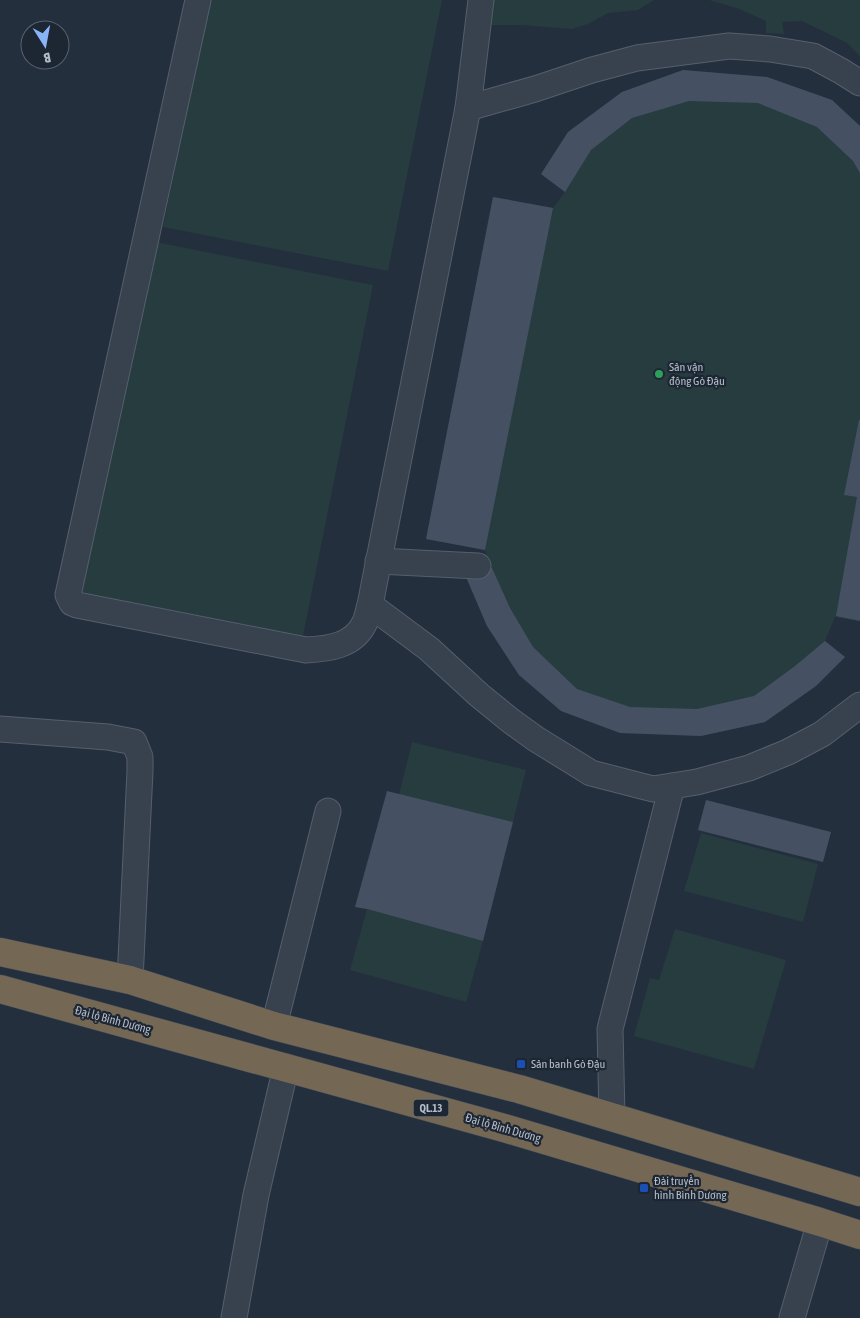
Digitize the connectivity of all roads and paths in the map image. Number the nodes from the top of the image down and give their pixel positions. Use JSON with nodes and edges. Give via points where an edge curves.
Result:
{"nodes":[{"id":1,"x":198,"y":0,"type":"edge"},
{"id":2,"x":481,"y":0,"type":"edge"},
{"id":3,"x":860,"y":83,"type":"edge"},
{"id":4,"x":468,"y":108,"type":"junction"},
{"id":5,"x":378,"y":561,"type":"junction"},
{"id":6,"x":478,"y":566,"type":"dead end"},
{"id":7,"x":370,"y":605,"type":"junction"},
{"id":8,"x":860,"y":705,"type":"edge"},
{"id":9,"x":0,"y":729,"type":"edge"},
{"id":10,"x":672,"y":786,"type":"junction"},
{"id":11,"x":328,"y":811,"type":"dead end"},
{"id":12,"x":0,"y":952,"type":"edge"},
{"id":13,"x":130,"y":980,"type":"junction"},
{"id":14,"x":0,"y":989,"type":"edge"},
{"id":15,"x":274,"y":1026,"type":"junction"},
{"id":16,"x":286,"y":1067,"type":"junction"},
{"id":17,"x":612,"y":1117,"type":"junction"},
{"id":18,"x":860,"y":1192,"type":"edge"},
{"id":19,"x":820,"y":1222,"type":"junction"},
{"id":20,"x":860,"y":1235,"type":"edge"},
{"id":21,"x":234,"y":1318,"type":"edge"},
{"id":22,"x":792,"y":1318,"type":"edge"}],
"edges":[{"from":1,"to":7,"type":"lane","via":[[69,600],[77,605],[306,650],[347,642],[364,624]]},
{"from":2,"to":4,"type":"lane"},
{"from":3,"to":4,"type":"lane","via":[[813,56],[729,46],[637,58]]},
{"from":4,"to":5,"type":"lane"},
{"from":5,"to":6,"type":"lane"},
{"from":5,"to":7,"type":"lane"},
{"from":7,"to":10,"type":"lane","via":[[429,649],[511,721],[591,773],[653,789]]},
{"from":8,"to":10,"type":"lane","via":[[822,734],[788,752],[749,768]]},
{"from":9,"to":13,"type":"lane","via":[[134,742],[140,757],[140,771]]},
{"from":10,"to":17,"type":"lane","via":[[610,1029]]},
{"from":11,"to":15,"type":"lane"},
{"from":12,"to":13,"type":"highway"},
{"from":13,"to":15,"type":"highway"},
{"from":14,"to":16,"type":"highway","name":"Đại lộ Bình Dương","number":"QL.13"},
{"from":15,"to":17,"type":"highway","via":[[519,1089]]},
{"from":16,"to":19,"type":"highway","name":"Đại lộ Bình Dương","number":"QL.13"},
{"from":16,"to":21,"type":"lane","via":[[256,1195]]},
{"from":17,"to":18,"type":"highway"},
{"from":19,"to":20,"type":"highway","name":"Đại lộ Bình Dương","number":"QL.13"},
{"from":19,"to":22,"type":"lane"}]}
